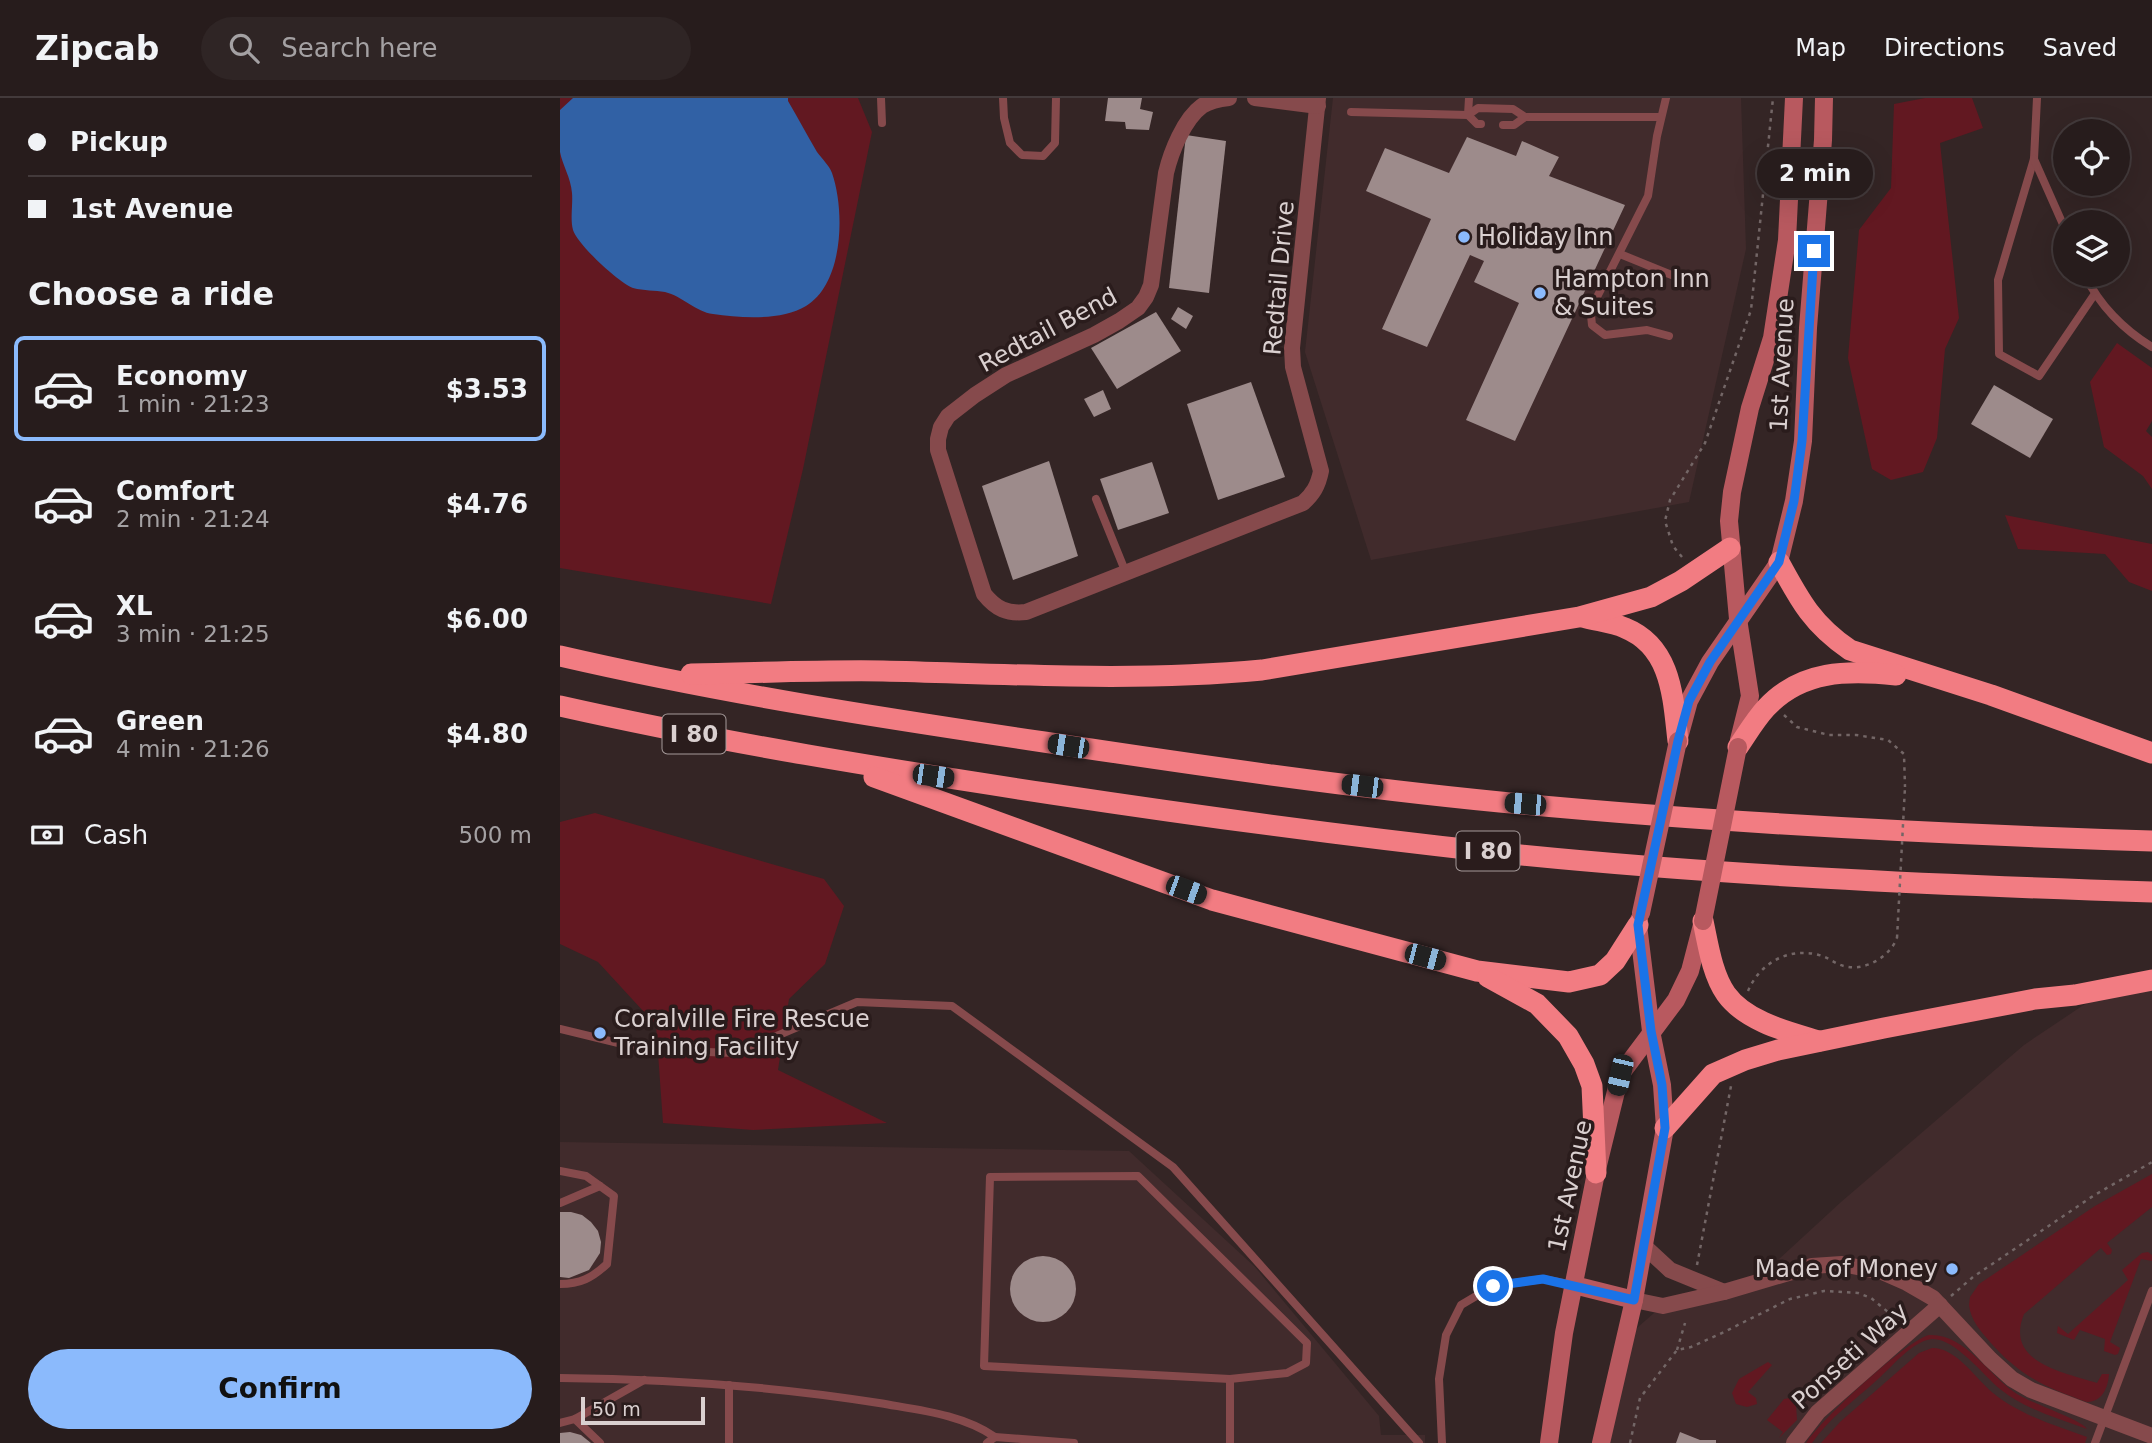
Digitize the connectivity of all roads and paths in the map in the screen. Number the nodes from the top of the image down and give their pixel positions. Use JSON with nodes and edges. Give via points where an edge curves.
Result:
{"nodes":[{"id":1,"x":881,"y":98,"type":"edge"},
{"id":2,"x":1003,"y":98,"type":"edge"},
{"id":3,"x":1056,"y":98,"type":"edge"},
{"id":4,"x":1229,"y":98,"type":"edge"},
{"id":5,"x":1255,"y":98,"type":"edge"},
{"id":6,"x":1469,"y":98,"type":"edge"},
{"id":7,"x":1666,"y":98,"type":"edge"},
{"id":8,"x":1773,"y":98,"type":"edge"},
{"id":9,"x":1794,"y":98,"type":"edge"},
{"id":10,"x":1824,"y":98,"type":"edge"},
{"id":11,"x":2037,"y":98,"type":"edge"},
{"id":12,"x":1209,"y":100,"type":"edge"},
{"id":13,"x":1318,"y":102,"type":"edge"},
{"id":14,"x":1351,"y":112,"type":"dead end"},
{"id":15,"x":1468,"y":115,"type":"junction"},
{"id":16,"x":1525,"y":117,"type":"junction"},
{"id":17,"x":1661,"y":117,"type":"junction"},
{"id":18,"x":882,"y":123,"type":"dead end"},
{"id":19,"x":1481,"y":124,"type":"dead end"},
{"id":20,"x":1503,"y":125,"type":"dead end"},
{"id":21,"x":2034,"y":159,"type":"junction"},
{"id":22,"x":2057,"y":210,"type":"edge"},
{"id":23,"x":1620,"y":254,"type":"junction"},
{"id":24,"x":1679,"y":278,"type":"dead end"},
{"id":25,"x":2090,"y":287,"type":"edge"},
{"id":26,"x":2094,"y":295,"type":"junction"},
{"id":27,"x":1669,"y":336,"type":"dead end"},
{"id":28,"x":2152,"y":347,"type":"edge"},
{"id":29,"x":1319,"y":459,"type":"joint"},
{"id":30,"x":1096,"y":499,"type":"dead end"},
{"id":31,"x":1730,"y":548,"type":"junction"},
{"id":32,"x":1684,"y":560,"type":"dead end"},
{"id":33,"x":1779,"y":562,"type":"junction"},
{"id":34,"x":1126,"y":573,"type":"junction"},
{"id":35,"x":1579,"y":617,"type":"junction"},
{"id":36,"x":1738,"y":619,"type":"junction"},
{"id":37,"x":560,"y":656,"type":"edge"},
{"id":38,"x":640,"y":675,"type":"junction"},
{"id":39,"x":1940,"y":679,"type":"junction"},
{"id":40,"x":560,"y":706,"type":"edge"},
{"id":41,"x":1783,"y":713,"type":"dead end"},
{"id":42,"x":1678,"y":741,"type":"junction"},
{"id":43,"x":1738,"y":747,"type":"junction"},
{"id":44,"x":2152,"y":753,"type":"edge"},
{"id":45,"x":829,"y":761,"type":"junction"},
{"id":46,"x":2152,"y":841,"type":"edge"},
{"id":47,"x":2152,"y":892,"type":"edge"},
{"id":48,"x":1640,"y":919,"type":"junction"},
{"id":49,"x":1703,"y":921,"type":"junction"},
{"id":50,"x":1477,"y":971,"type":"junction"},
{"id":51,"x":2152,"y":980,"type":"edge"},
{"id":52,"x":1745,"y":997,"type":"dead end"},
{"id":53,"x":560,"y":1029,"type":"edge"},
{"id":54,"x":1651,"y":1031,"type":"junction"},
{"id":55,"x":1820,"y":1042,"type":"junction"},
{"id":56,"x":1731,"y":1087,"type":"dead end"},
{"id":57,"x":1665,"y":1128,"type":"junction"},
{"id":58,"x":2152,"y":1162,"type":"edge"},
{"id":59,"x":560,"y":1171,"type":"edge"},
{"id":60,"x":1596,"y":1172,"type":"junction"},
{"id":61,"x":600,"y":1186,"type":"junction"},
{"id":62,"x":560,"y":1203,"type":"edge"},
{"id":63,"x":1644,"y":1246,"type":"junction"},
{"id":64,"x":1697,"y":1269,"type":"dead end"},
{"id":65,"x":560,"y":1284,"type":"edge"},
{"id":66,"x":1574,"y":1285,"type":"junction"},
{"id":67,"x":1724,"y":1292,"type":"junction"},
{"id":68,"x":2152,"y":1292,"type":"edge"},
{"id":69,"x":1634,"y":1300,"type":"junction"},
{"id":70,"x":1940,"y":1305,"type":"junction"},
{"id":71,"x":1884,"y":1307,"type":"dead end"},
{"id":72,"x":1685,"y":1323,"type":"dead end"},
{"id":73,"x":1677,"y":1350,"type":"junction"},
{"id":74,"x":560,"y":1378,"type":"edge"},
{"id":75,"x":1230,"y":1379,"type":"junction"},
{"id":76,"x":644,"y":1380,"type":"junction"},
{"id":77,"x":730,"y":1385,"type":"junction"},
{"id":78,"x":575,"y":1419,"type":"junction"},
{"id":79,"x":2104,"y":1419,"type":"junction"},
{"id":80,"x":560,"y":1423,"type":"edge"},
{"id":81,"x":2152,"y":1436,"type":"edge"},
{"id":82,"x":991,"y":1440,"type":"edge"},
{"id":83,"x":600,"y":1443,"type":"edge"},
{"id":84,"x":729,"y":1443,"type":"edge"},
{"id":85,"x":1074,"y":1443,"type":"edge"},
{"id":86,"x":1230,"y":1443,"type":"edge"},
{"id":87,"x":1419,"y":1443,"type":"edge"},
{"id":88,"x":1442,"y":1443,"type":"edge"},
{"id":89,"x":1549,"y":1443,"type":"edge"},
{"id":90,"x":1601,"y":1443,"type":"edge"},
{"id":91,"x":1630,"y":1443,"type":"edge"},
{"id":92,"x":1794,"y":1443,"type":"edge"},
{"id":93,"x":2095,"y":1443,"type":"edge"}],
"edges":[{"from":1,"to":18,"type":"lane"},
{"from":2,"to":3,"type":"lane","via":[[1010,143],[1022,155],[1043,156],[1055,143]]},
{"from":4,"to":12,"type":"street","name":"Redtail Bend"},
{"from":5,"to":13,"type":"street"},
{"from":6,"to":15,"type":"lane"},
{"from":7,"to":17,"type":"lane"},
{"from":8,"to":32,"type":"path","via":[[1751,310],[1705,443],[1670,500],[1665,522],[1673,546]]},
{"from":9,"to":31,"type":"main road","name":"1st Avenue","via":[[1787,240],[1772,338],[1750,408],[1732,492]]},
{"from":10,"to":33,"type":"main road","name":"1st Avenue","via":[[1802,441]]},
{"from":11,"to":21,"type":"lane"},
{"from":12,"to":34,"type":"street","name":"Redtail Bend","via":[[1178,139],[1170,157],[1151,285],[1138,308],[975,395],[948,416],[938,439],[984,594],[992,604],[1013,614],[1026,612]]},
{"from":13,"to":29,"type":"street","name":"Redtail Drive","via":[[1292,348],[1293,367]]},
{"from":14,"to":15,"type":"lane"},
{"from":15,"to":16,"type":"lane","via":[[1478,108],[1513,108]]},
{"from":15,"to":19,"type":"lane"},
{"from":16,"to":17,"type":"lane"},
{"from":16,"to":20,"type":"lane","via":[[1514,125]]},
{"from":17,"to":23,"type":"lane","via":[[1648,196]]},
{"from":21,"to":22,"type":"lane"},
{"from":21,"to":26,"type":"lane","via":[[1998,280],[2000,354],[2039,376]]},
{"from":23,"to":24,"type":"lane"},
{"from":23,"to":27,"type":"lane","via":[[1594,303],[1592,325],[1605,335],[1647,330]]},
{"from":25,"to":26,"type":"lane"},
{"from":26,"to":28,"type":"lane","via":[[2133,335]]},
{"from":29,"to":34,"type":"street","name":"Redtail Bend","via":[[1319,483],[1303,503]]},
{"from":30,"to":34,"type":"lane"},
{"from":31,"to":35,"type":"highway","via":[[1651,597]]},
{"from":31,"to":36,"type":"main road","name":"1st Avenue"},
{"from":33,"to":36,"type":"main road","name":"1st Avenue"},
{"from":33,"to":39,"type":"highway","via":[[1812,618],[1832,638],[1850,650]]},
{"from":35,"to":38,"type":"highway","via":[[1211,675],[1069,677],[880,671]]},
{"from":35,"to":42,"type":"highway","via":[[1626,628],[1660,657],[1672,683]]},
{"from":36,"to":42,"type":"main road","name":"1st Avenue","via":[[1689,701]]},
{"from":36,"to":43,"type":"main road","name":"1st Avenue","via":[[1750,696]]},
{"from":37,"to":38,"type":"highway","number":"I 80"},
{"from":38,"to":46,"type":"highway","number":"I 80","via":[[883,718],[1226,769],[1498,802],[1846,828]]},
{"from":39,"to":43,"type":"highway","via":[[1862,671],[1802,680],[1766,709]]},
{"from":39,"to":44,"type":"highway"},
{"from":40,"to":45,"type":"highway","number":"I 80"},
{"from":41,"to":52,"type":"path","bridge":true,"via":[[1797,727],[1829,736],[1888,740],[1904,754],[1897,938],[1894,948],[1883,957],[1861,966],[1845,967],[1818,955],[1791,955],[1770,962],[1754,977]]},
{"from":42,"to":48,"type":"main road","name":"1st Avenue","bridge":true},
{"from":43,"to":49,"type":"main road","name":"1st Avenue","bridge":true},
{"from":45,"to":47,"type":"highway","number":"I 80","via":[[1246,823],[1492,852],[1843,879]]},
{"from":45,"to":50,"type":"highway","via":[[1212,900]]},
{"from":48,"to":50,"type":"highway","via":[[1601,975],[1569,982]]},
{"from":48,"to":54,"type":"main road","name":"1st Avenue"},
{"from":49,"to":54,"type":"main road","name":"1st Avenue","via":[[1690,971],[1676,1000]]},
{"from":49,"to":55,"type":"highway","via":[[1726,994],[1767,1025]]},
{"from":50,"to":60,"type":"highway","via":[[1536,1004],[1568,1036],[1592,1086]]},
{"from":51,"to":55,"type":"highway"},
{"from":53,"to":87,"type":"lane","via":[[647,1050],[736,1053],[857,1002],[952,1006],[1173,1167]]},
{"from":54,"to":57,"type":"main road","name":"1st Avenue"},
{"from":54,"to":60,"type":"main road","name":"1st Avenue","via":[[1620,1075]]},
{"from":55,"to":57,"type":"highway","via":[[1745,1059],[1713,1074]]},
{"from":56,"to":64,"type":"path"},
{"from":57,"to":63,"type":"main road","name":"1st Avenue"},
{"from":58,"to":70,"type":"path","via":[[2041,1231]]},
{"from":59,"to":61,"type":"lane","via":[[586,1176]]},
{"from":60,"to":66,"type":"main road","name":"1st Avenue"},
{"from":61,"to":62,"type":"lane"},
{"from":61,"to":65,"type":"lane","via":[[614,1196],[607,1264],[592,1278]]},
{"from":63,"to":67,"type":"street","via":[[1670,1270]]},
{"from":63,"to":69,"type":"main road","name":"1st Avenue"},
{"from":66,"to":69,"type":"main road"},
{"from":66,"to":88,"type":"lane","via":[[1543,1279],[1493,1286],[1461,1305],[1446,1335],[1439,1379]]},
{"from":66,"to":89,"type":"main road","name":"1st Avenue"},
{"from":67,"to":69,"type":"street","via":[[1663,1306]]},
{"from":67,"to":70,"type":"street","via":[[1788,1271],[1842,1264],[1894,1277],[1924,1291]]},
{"from":68,"to":79,"type":"lane"},
{"from":69,"to":90,"type":"main road","name":"1st Avenue"},
{"from":70,"to":79,"type":"street","via":[[2012,1379]]},
{"from":70,"to":92,"type":"street","name":"Ponseti Way","via":[[1818,1412]]},
{"from":71,"to":73,"type":"path","via":[[1858,1293],[1803,1294],[1722,1334]]},
{"from":72,"to":73,"type":"path"},
{"from":73,"to":91,"type":"path","via":[[1640,1398]]},
{"from":74,"to":76,"type":"lane"},
{"from":75,"to":75,"type":"lane","via":[[984,1367],[990,1177],[1138,1176],[1307,1343],[1306,1363],[1287,1373]]},
{"from":75,"to":86,"type":"lane"},
{"from":76,"to":77,"type":"lane"},
{"from":76,"to":78,"type":"lane"},
{"from":77,"to":82,"type":"lane","via":[[928,1411],[978,1425]]},
{"from":77,"to":84,"type":"lane"},
{"from":78,"to":80,"type":"lane"},
{"from":78,"to":83,"type":"lane"},
{"from":79,"to":81,"type":"street"},
{"from":79,"to":93,"type":"lane"},
{"from":82,"to":85,"type":"lane"}]}
